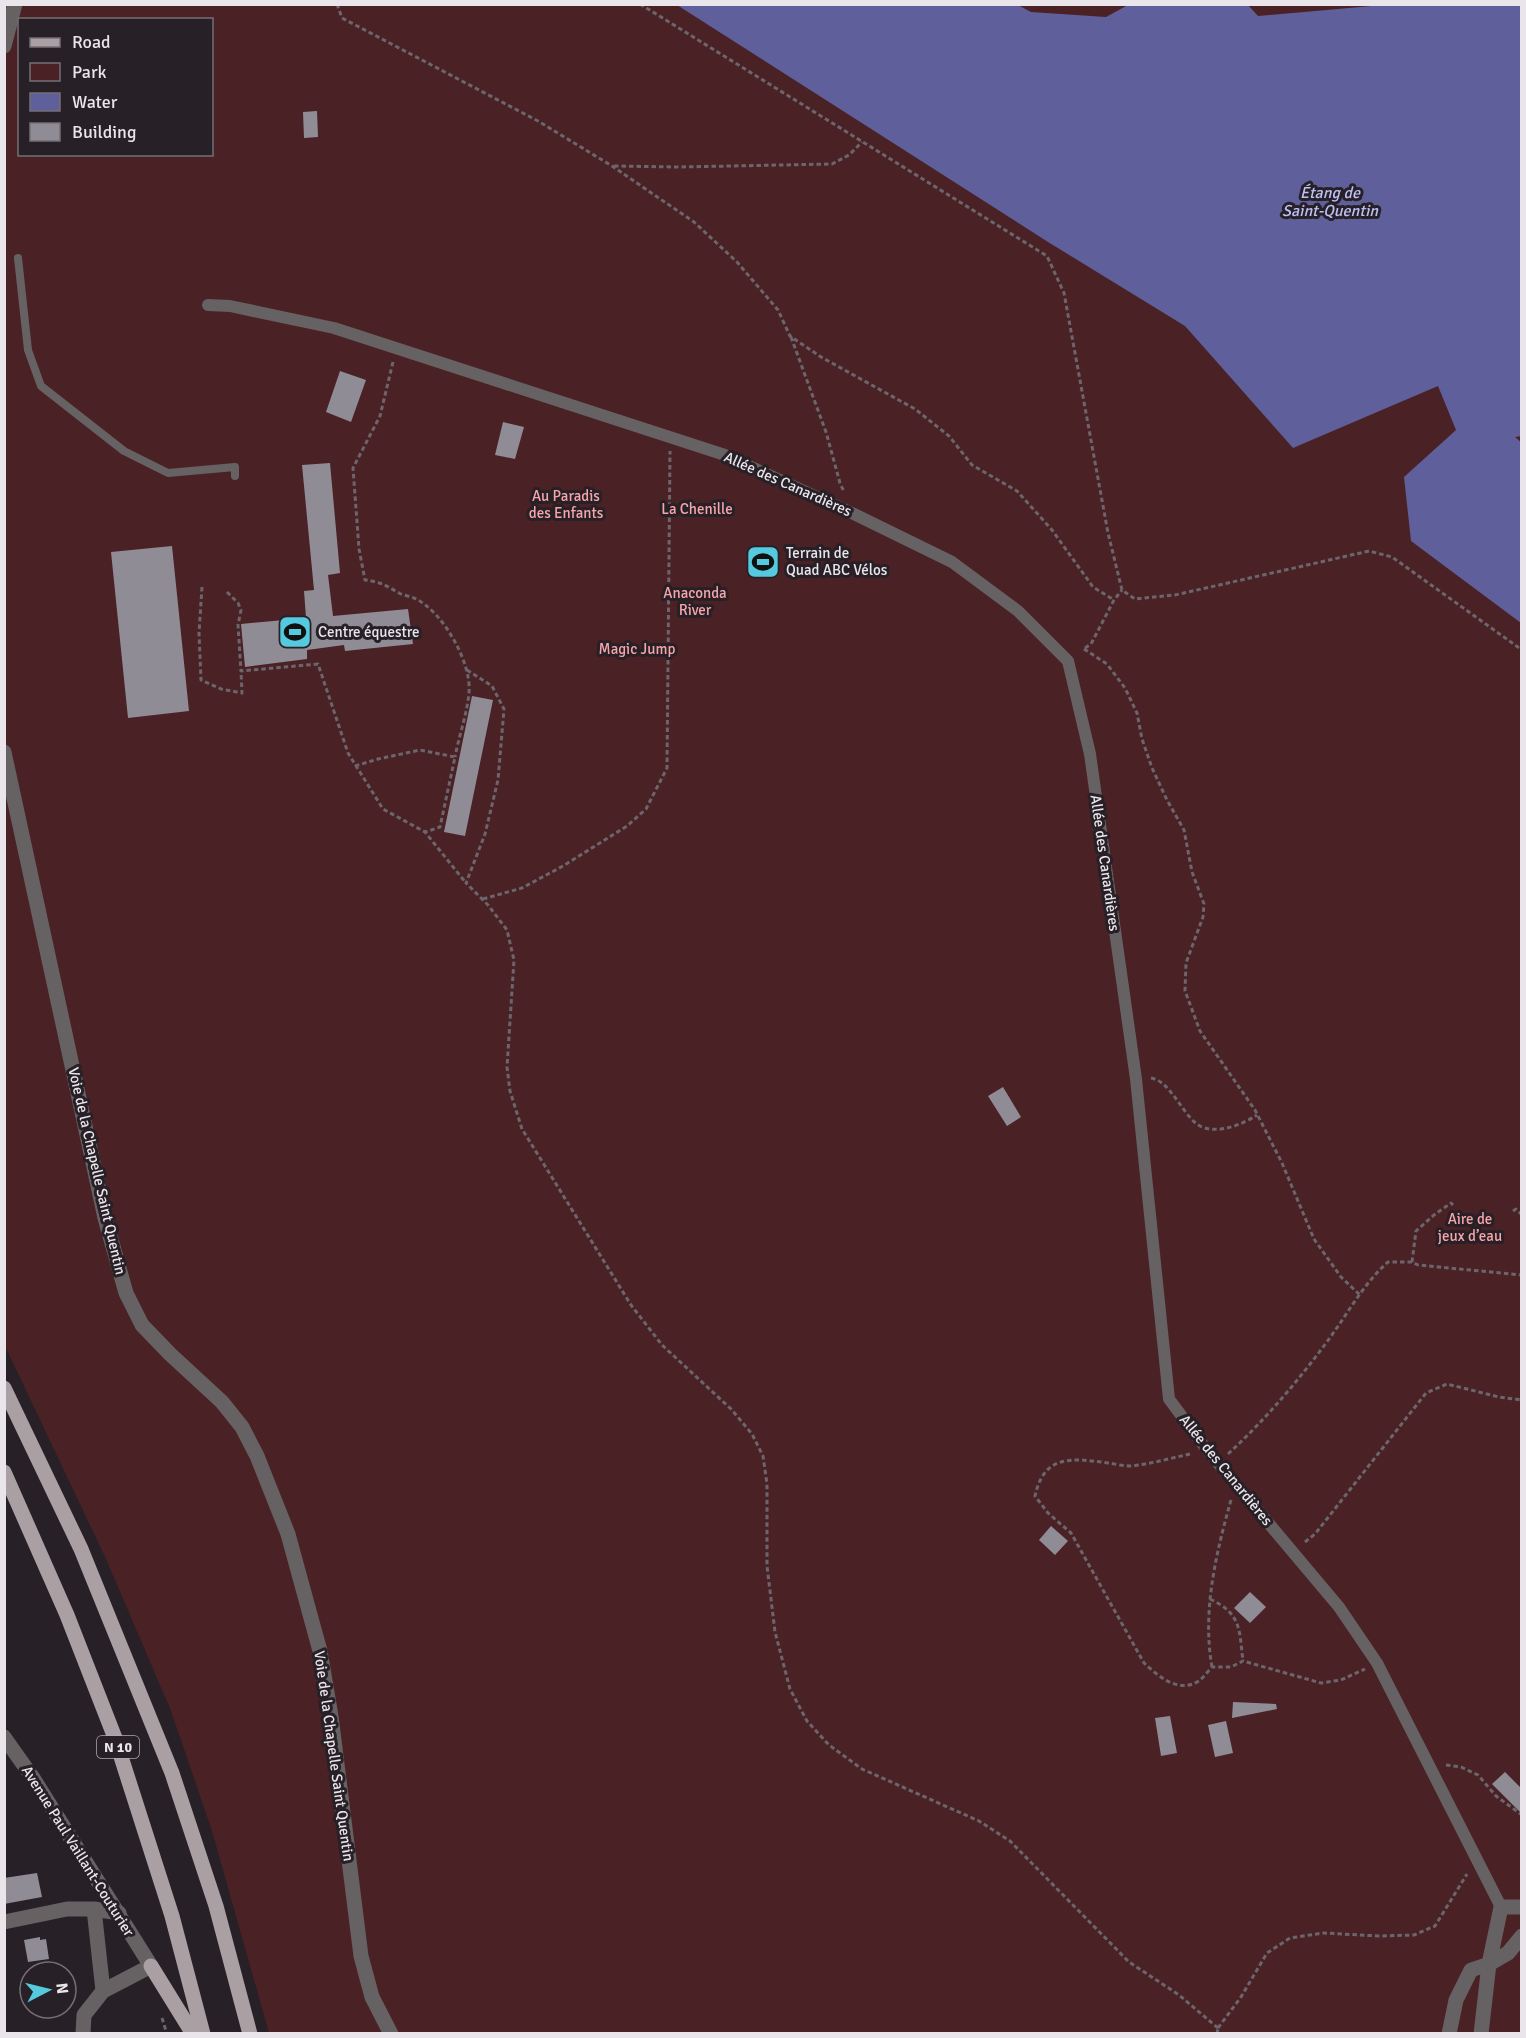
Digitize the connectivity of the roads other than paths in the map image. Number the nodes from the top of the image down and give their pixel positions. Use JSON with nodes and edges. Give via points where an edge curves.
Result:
{"nodes":[{"id":1,"x":15,"y":4,"type":"edge"},
{"id":2,"x":4,"y":46,"type":"edge"},
{"id":3,"x":18,"y":258,"type":"dead end"},
{"id":4,"x":208,"y":305,"type":"dead end"},
{"id":5,"x":235,"y":476,"type":"dead end"},
{"id":6,"x":4,"y":752,"type":"edge"},
{"id":7,"x":4,"y":1388,"type":"edge"},
{"id":8,"x":4,"y":1472,"type":"edge"},
{"id":9,"x":4,"y":1737,"type":"edge"},
{"id":10,"x":1501,"y":1907,"type":"junction"},
{"id":11,"x":1521,"y":1907,"type":"edge"},
{"id":12,"x":94,"y":1909,"type":"junction"},
{"id":13,"x":119,"y":1913,"type":"junction"},
{"id":14,"x":4,"y":1922,"type":"edge"},
{"id":15,"x":1521,"y":1936,"type":"edge"},
{"id":16,"x":1489,"y":1964,"type":"junction"},
{"id":17,"x":151,"y":1966,"type":"junction"},
{"id":18,"x":103,"y":1991,"type":"junction"},
{"id":19,"x":83,"y":2034,"type":"edge"},
{"id":20,"x":193,"y":2034,"type":"edge"},
{"id":21,"x":203,"y":2034,"type":"edge"},
{"id":22,"x":250,"y":2034,"type":"edge"},
{"id":23,"x":391,"y":2034,"type":"edge"},
{"id":24,"x":1449,"y":2034,"type":"edge"},
{"id":25,"x":1481,"y":2034,"type":"edge"}],
"edges":[{"from":1,"to":2,"type":"street"},
{"from":3,"to":5,"type":"lane","via":[[28,350],[41,386],[124,451],[168,473],[235,467]]},
{"from":4,"to":10,"type":"street","name":"Allée des Canardières","via":[[334,328],[725,455],[952,562],[1018,611],[1068,661],[1090,754],[1136,1079],[1169,1399],[1218,1464],[1339,1606],[1377,1663]]},
{"from":6,"to":23,"type":"street","name":"Voie de la Chapelle Saint Quentin","via":[[105,1218],[126,1293],[142,1325],[222,1402],[242,1427],[288,1534],[322,1662],[361,1956],[372,1997]]},
{"from":7,"to":22,"type":"main road","number":"N 10","via":[[81,1549],[171,1773],[216,1906]]},
{"from":8,"to":21,"type":"main road","number":"N 10","via":[[67,1615],[115,1738],[172,1916]]},
{"from":9,"to":13,"type":"street","name":"Avenue Paul Vaillant-Couturier"},
{"from":10,"to":11,"type":"street"},
{"from":10,"to":16,"type":"street"},
{"from":12,"to":13,"type":"street"},
{"from":12,"to":14,"type":"street","via":[[67,1908]]},
{"from":12,"to":18,"type":"street"},
{"from":13,"to":17,"type":"street","name":"Avenue Paul Vaillant-Couturier"},
{"from":15,"to":16,"type":"street","via":[[1508,1953]]},
{"from":16,"to":24,"type":"street","via":[[1471,1970],[1456,2000]]},
{"from":16,"to":25,"type":"street"},
{"from":17,"to":18,"type":"street"},
{"from":17,"to":20,"type":"main road"},
{"from":18,"to":19,"type":"street","via":[[84,2015]]}]}
